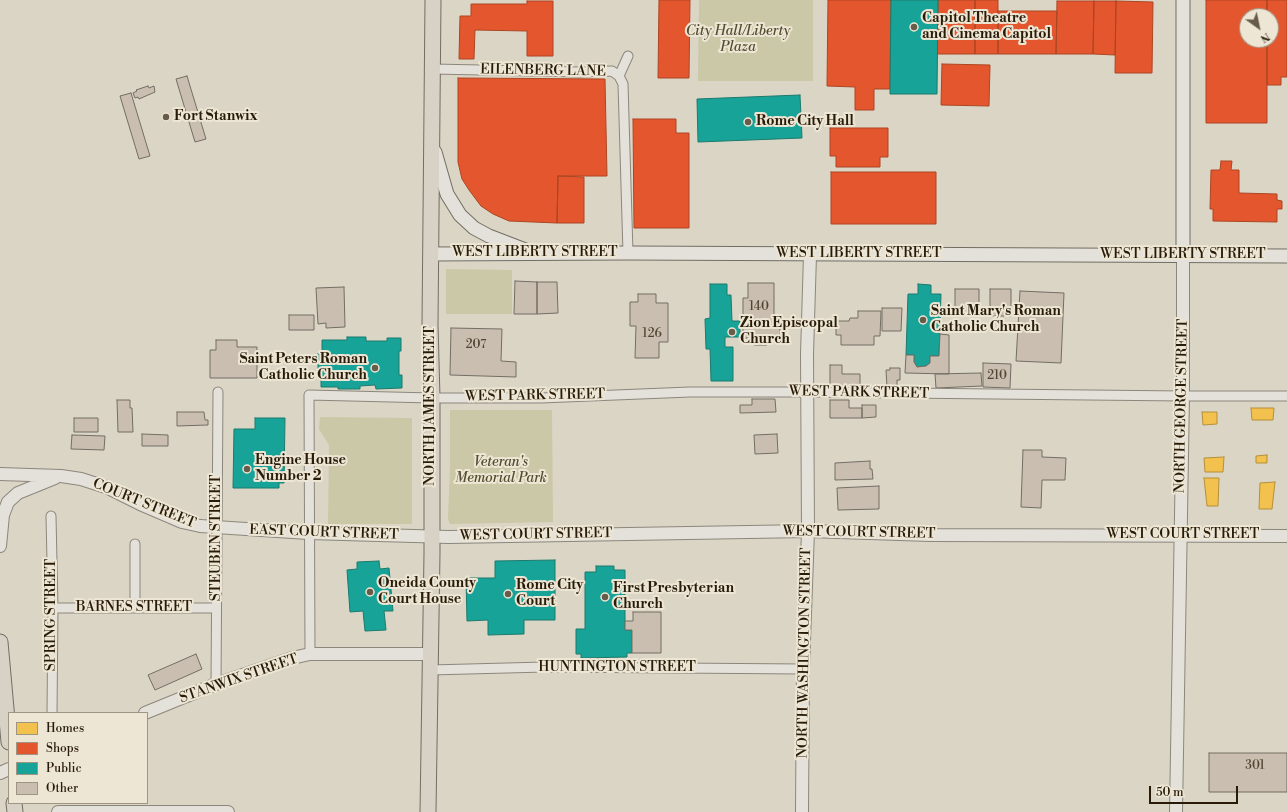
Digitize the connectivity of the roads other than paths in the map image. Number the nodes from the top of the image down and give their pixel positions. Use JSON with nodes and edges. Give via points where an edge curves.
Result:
{"nodes":[{"id":1,"x":433,"y":0,"type":"edge"},
{"id":2,"x":1183,"y":0,"type":"edge"},
{"id":3,"x":628,"y":56,"type":"dead end"},
{"id":4,"x":432,"y":69,"type":"junction"},
{"id":5,"x":620,"y":76,"type":"junction"},
{"id":6,"x":432,"y":135,"type":"junction"},
{"id":7,"x":535,"y":253,"type":"junction"},
{"id":8,"x":628,"y":253,"type":"junction"},
{"id":9,"x":431,"y":254,"type":"junction"},
{"id":10,"x":810,"y":255,"type":"junction"},
{"id":11,"x":1184,"y":255,"type":"junction"},
{"id":12,"x":1287,"y":256,"type":"edge"},
{"id":13,"x":218,"y":392,"type":"dead end"},
{"id":14,"x":808,"y":392,"type":"junction"},
{"id":15,"x":1183,"y":396,"type":"junction"},
{"id":16,"x":1287,"y":396,"type":"edge"},
{"id":17,"x":432,"y":398,"type":"junction"},
{"id":18,"x":0,"y":474,"type":"edge"},
{"id":19,"x":61,"y":476,"type":"junction"},
{"id":20,"x":51,"y":516,"type":"dead end"},
{"id":21,"x":216,"y":528,"type":"junction"},
{"id":22,"x":808,"y":531,"type":"junction"},
{"id":23,"x":308,"y":533,"type":"junction"},
{"id":24,"x":1180,"y":535,"type":"junction"},
{"id":25,"x":1287,"y":536,"type":"edge"},
{"id":26,"x":432,"y":537,"type":"junction"},
{"id":27,"x":135,"y":544,"type":"dead end"},
{"id":28,"x":0,"y":546,"type":"edge"},
{"id":29,"x":53,"y":608,"type":"junction"},
{"id":30,"x":135,"y":608,"type":"junction"},
{"id":31,"x":216,"y":608,"type":"junction"},
{"id":32,"x":0,"y":642,"type":"edge"},
{"id":33,"x":310,"y":654,"type":"junction"},
{"id":34,"x":430,"y":654,"type":"junction"},
{"id":35,"x":803,"y":669,"type":"junction"},
{"id":36,"x":430,"y":670,"type":"junction"},
{"id":37,"x":216,"y":684,"type":"junction"},
{"id":38,"x":52,"y":712,"type":"edge"},
{"id":39,"x":147,"y":712,"type":"edge"},
{"id":40,"x":8,"y":731,"type":"edge"},
{"id":41,"x":58,"y":812,"type":"edge"},
{"id":42,"x":137,"y":812,"type":"edge"},
{"id":43,"x":228,"y":812,"type":"edge"},
{"id":44,"x":428,"y":812,"type":"edge"},
{"id":45,"x":802,"y":812,"type":"edge"},
{"id":46,"x":1176,"y":812,"type":"edge"}],
"edges":[{"from":1,"to":4,"type":"main road","name":"NORTH JAMES STREET"},
{"from":2,"to":11,"type":"main road","name":"NORTH GEORGE STREET"},
{"from":3,"to":5,"type":"street"},
{"from":4,"to":5,"type":"street","name":"EILENBERG LANE","via":[[612,71]]},
{"from":4,"to":6,"type":"main road","name":"NORTH JAMES STREET"},
{"from":5,"to":8,"type":"street","name":"EILENBERG LANE","via":[[623,84]]},
{"from":6,"to":7,"type":"main road","via":[[447,194],[460,215],[474,228],[489,236]]},
{"from":6,"to":9,"type":"main road","name":"NORTH JAMES STREET"},
{"from":7,"to":8,"type":"main road","name":"WEST LIBERTY STREET"},
{"from":7,"to":9,"type":"main road","name":"WEST LIBERTY STREET"},
{"from":8,"to":10,"type":"main road","name":"WEST LIBERTY STREET"},
{"from":9,"to":17,"type":"main road","name":"NORTH JAMES STREET"},
{"from":10,"to":11,"type":"main road","name":"WEST LIBERTY STREET"},
{"from":10,"to":14,"type":"street","name":"NORTH WASHINGTON STREET"},
{"from":11,"to":12,"type":"main road","name":"WEST LIBERTY STREET"},
{"from":11,"to":15,"type":"street","name":"NORTH GEORGE STREET"},
{"from":13,"to":21,"type":"street","name":"STEUBEN STREET"},
{"from":14,"to":15,"type":"street","name":"WEST PARK STREET"},
{"from":14,"to":17,"type":"street","name":"WEST PARK STREET"},
{"from":14,"to":22,"type":"street","name":"NORTH WASHINGTON STREET"},
{"from":15,"to":16,"type":"street","name":"WEST PARK STREET"},
{"from":15,"to":24,"type":"street","name":"NORTH GEORGE STREET"},
{"from":17,"to":23,"type":"street","name":"WEST PARK STREET","via":[[309,395]]},
{"from":17,"to":26,"type":"main road","name":"NORTH JAMES STREET"},
{"from":18,"to":19,"type":"street","name":"COURT STREET"},
{"from":19,"to":21,"type":"street","name":"COURT STREET","via":[[106,487],[182,522]]},
{"from":19,"to":28,"type":"street","via":[[18,493],[8,502],[3,515]]},
{"from":20,"to":29,"type":"street","name":"SPRING STREET"},
{"from":21,"to":23,"type":"street","name":"EAST COURT STREET"},
{"from":21,"to":31,"type":"street","name":"STEUBEN STREET"},
{"from":22,"to":24,"type":"street","name":"WEST COURT STREET","via":[[930,535]]},
{"from":22,"to":26,"type":"street","name":"WEST COURT STREET"},
{"from":22,"to":35,"type":"street","name":"NORTH WASHINGTON STREET"},
{"from":23,"to":26,"type":"street","name":"EAST COURT STREET"},
{"from":23,"to":33,"type":"street"},
{"from":24,"to":25,"type":"street","name":"WEST COURT STREET"},
{"from":24,"to":46,"type":"street","name":"NORTH GEORGE STREET"},
{"from":26,"to":34,"type":"main road","name":"NORTH JAMES STREET"},
{"from":27,"to":30,"type":"street"},
{"from":29,"to":30,"type":"street","name":"BARNES STREET"},
{"from":29,"to":38,"type":"street","name":"SPRING STREET"},
{"from":30,"to":31,"type":"street","name":"BARNES STREET"},
{"from":31,"to":37,"type":"street","name":"STEUBEN STREET"},
{"from":32,"to":40,"type":"main road"},
{"from":33,"to":34,"type":"street","name":"STANWIX STREET"},
{"from":33,"to":37,"type":"street","name":"STANWIX STREET"},
{"from":34,"to":36,"type":"main road","name":"NORTH JAMES STREET"},
{"from":35,"to":36,"type":"street","name":"HUNTINGTON STREET","via":[[545,667]]},
{"from":35,"to":45,"type":"street","name":"NORTH WASHINGTON STREET"},
{"from":36,"to":44,"type":"main road","name":"NORTH JAMES STREET"},
{"from":37,"to":39,"type":"street","name":"STANWIX STREET"},
{"from":41,"to":42,"type":"street"},
{"from":42,"to":43,"type":"street"}]}
